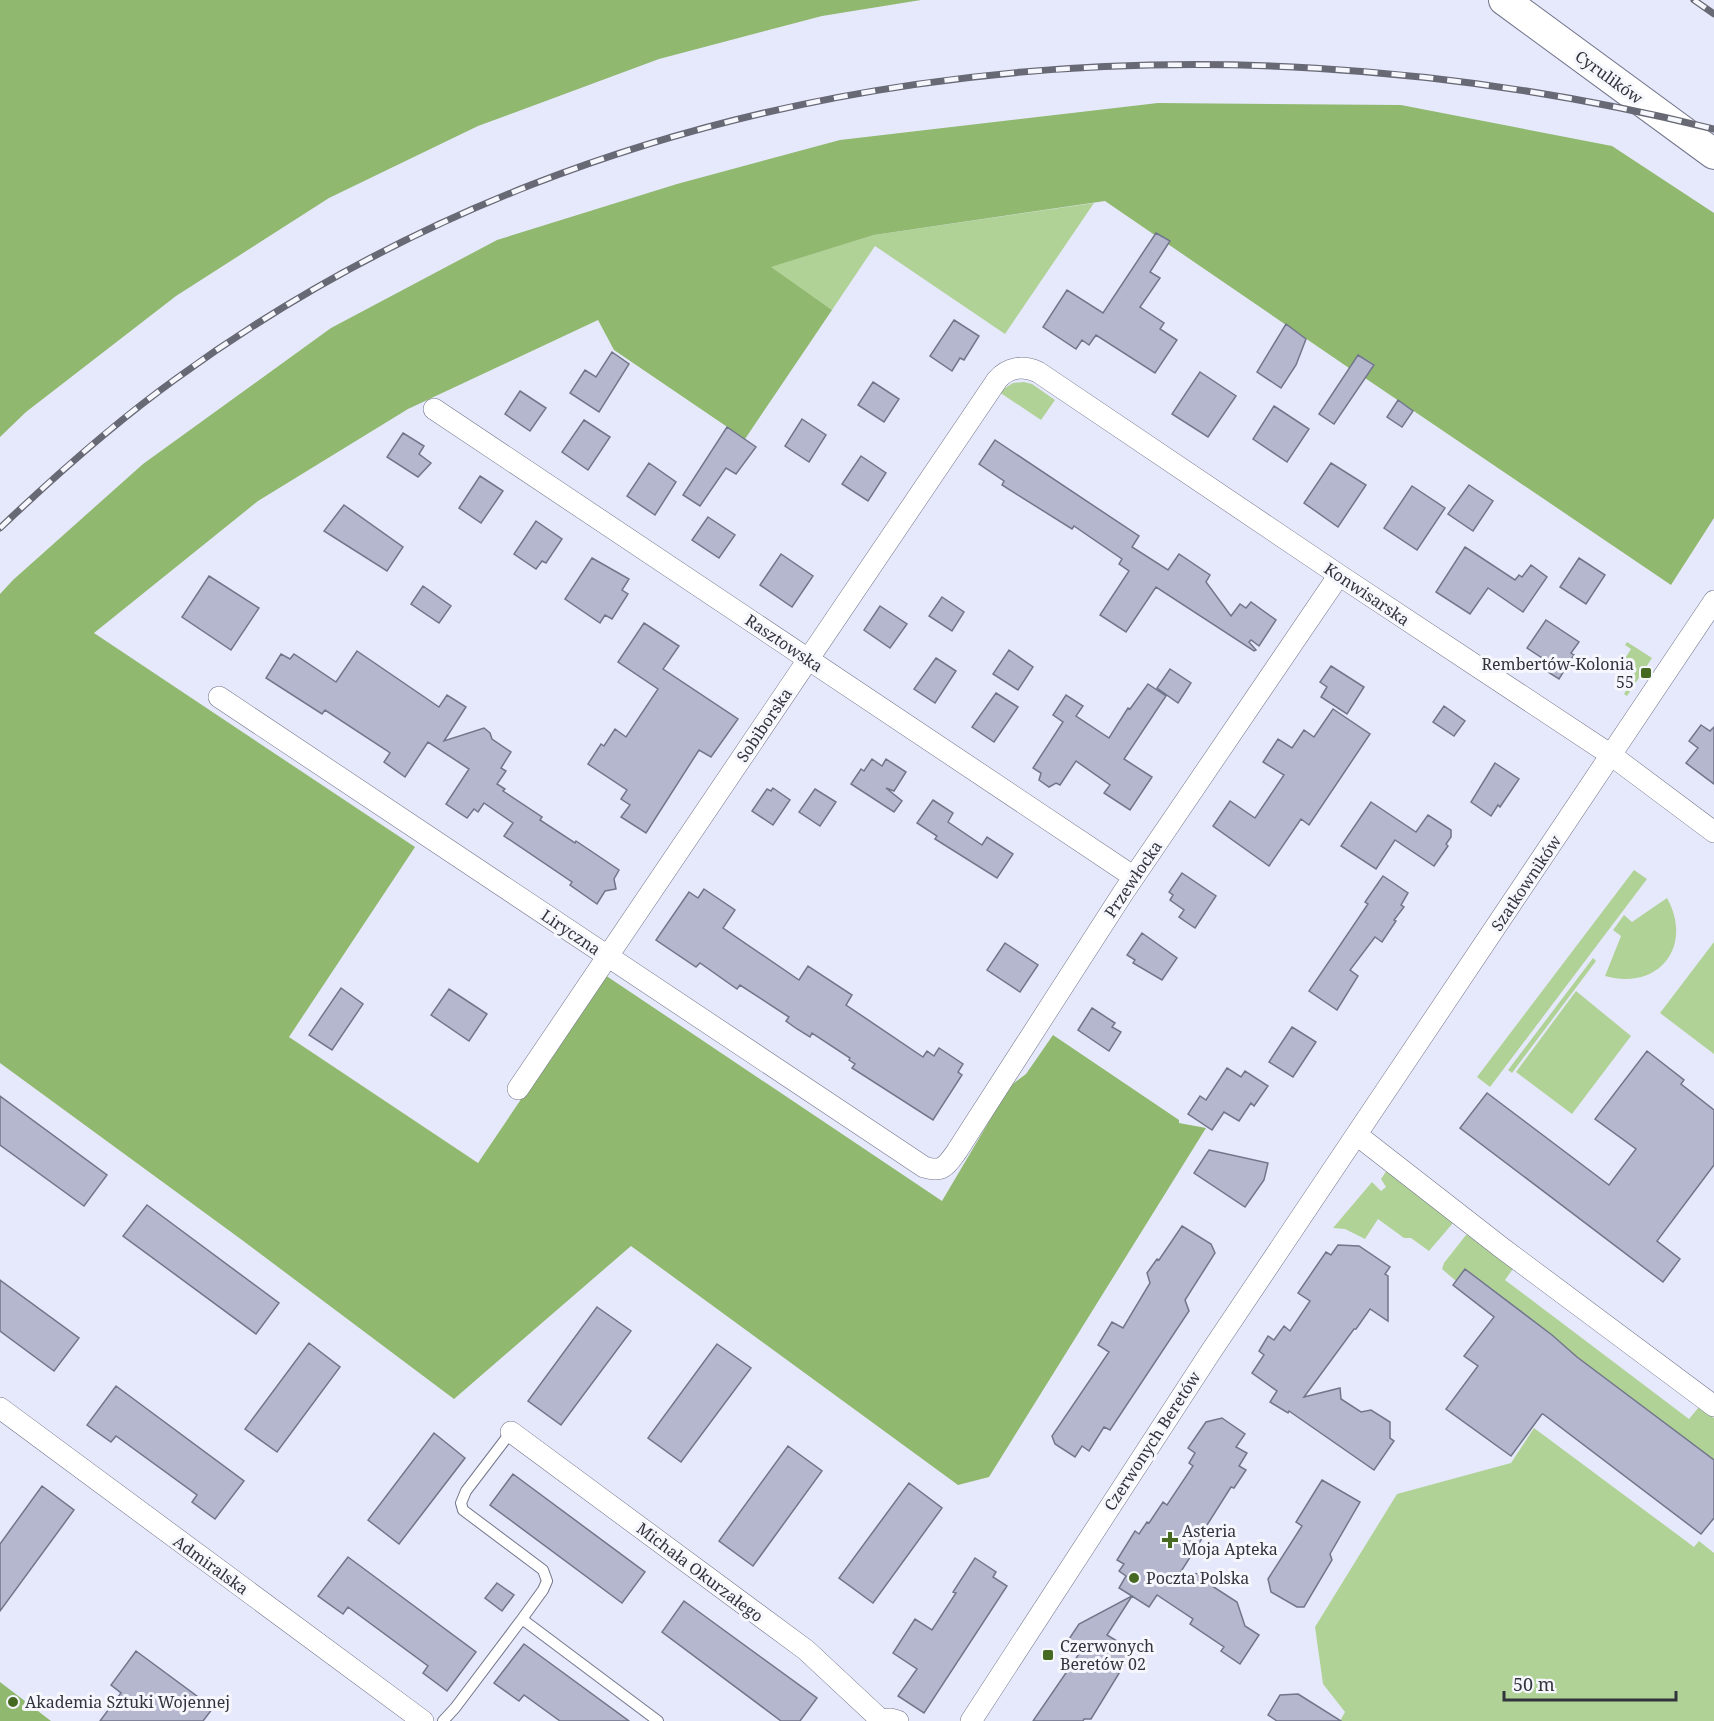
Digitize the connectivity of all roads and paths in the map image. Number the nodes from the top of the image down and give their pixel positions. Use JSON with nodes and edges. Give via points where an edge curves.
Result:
{"nodes":[{"id":1,"x":1504,"y":0,"type":"edge"},
{"id":2,"x":1714,"y":154,"type":"edge"},
{"id":3,"x":1015,"y":368,"type":"joint"},
{"id":4,"x":434,"y":409,"type":"dead end"},
{"id":5,"x":1339,"y":575,"type":"junction"},
{"id":6,"x":1714,"y":601,"type":"edge"},
{"id":7,"x":809,"y":659,"type":"junction"},
{"id":8,"x":219,"y":697,"type":"dead end"},
{"id":9,"x":1611,"y":755,"type":"junction"},
{"id":10,"x":1714,"y":832,"type":"edge"},
{"id":11,"x":1134,"y":877,"type":"junction"},
{"id":12,"x":607,"y":955,"type":"junction"},
{"id":13,"x":518,"y":1089,"type":"dead end"},
{"id":14,"x":1357,"y":1135,"type":"junction"},
{"id":15,"x":1337,"y":1163,"type":"joint"},
{"id":16,"x":924,"y":1167,"type":"joint"},
{"id":17,"x":1714,"y":1406,"type":"edge"},
{"id":18,"x":0,"y":1408,"type":"edge"},
{"id":19,"x":511,"y":1432,"type":"joint"},
{"id":20,"x":522,"y":1619,"type":"junction"},
{"id":21,"x":423,"y":1721,"type":"edge"},
{"id":22,"x":442,"y":1721,"type":"edge"},
{"id":23,"x":658,"y":1721,"type":"edge"},
{"id":24,"x":887,"y":1721,"type":"edge"},
{"id":25,"x":971,"y":1721,"type":"edge"}],
"edges":[{"from":1,"to":2,"type":"main road","name":"Cyrulików"},
{"from":3,"to":5,"type":"street","name":"Konwisarska","via":[[1028,367],[1038,372]]},
{"from":3,"to":7,"type":"street","name":"Sobiborska","via":[[997,380]]},
{"from":4,"to":7,"type":"street","name":"Rasztowska"},
{"from":5,"to":9,"type":"street","name":"Konwisarska"},
{"from":5,"to":11,"type":"street","name":"Przewłocka"},
{"from":6,"to":9,"type":"street","name":"Szatkowników"},
{"from":7,"to":11,"type":"street","name":"Rasztowska"},
{"from":7,"to":12,"type":"street","name":"Sobiborska"},
{"from":8,"to":12,"type":"street","name":"Liryczna"},
{"from":9,"to":10,"type":"street","name":"Konwisarska"},
{"from":9,"to":14,"type":"street","name":"Szatkowników"},
{"from":11,"to":16,"type":"street","name":"Przewłocka","via":[[949,1163],[934,1170]]},
{"from":12,"to":13,"type":"street","name":"Sobiborska"},
{"from":12,"to":16,"type":"street","name":"Liryczna"},
{"from":14,"to":15,"type":"street","name":"Szatkowników"},
{"from":14,"to":17,"type":"street"},
{"from":15,"to":25,"type":"street","name":"Czerwonych Beretów"},
{"from":18,"to":21,"type":"street","name":"Admiralska"},
{"from":19,"to":20,"type":"lane","via":[[461,1503],[464,1510],[543,1570],[547,1581]]},
{"from":19,"to":24,"type":"street","name":"Michała Okurzałego","via":[[806,1650]]},
{"from":20,"to":22,"type":"lane"},
{"from":20,"to":23,"type":"lane"}]}
